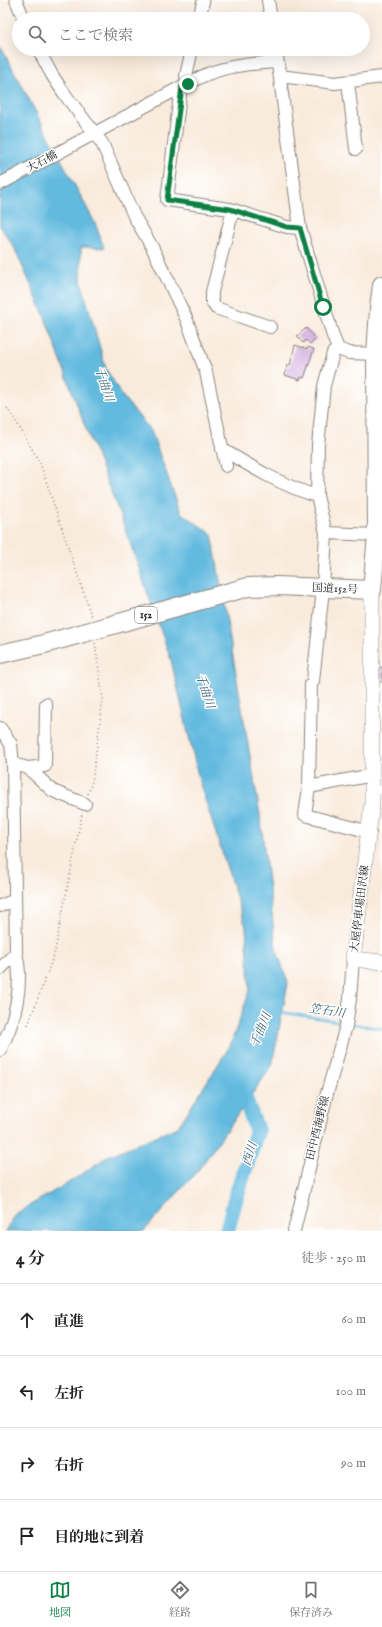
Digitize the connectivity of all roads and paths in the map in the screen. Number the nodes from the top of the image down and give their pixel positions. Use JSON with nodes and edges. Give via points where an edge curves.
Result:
{"nodes":[{"id":1,"x":16,"y":0,"type":"edge"},
{"id":2,"x":268,"y":0,"type":"edge"},
{"id":3,"x":203,"y":2,"type":"dead end"},
{"id":4,"x":21,"y":12,"type":"edge"},
{"id":5,"x":201,"y":12,"type":"edge"},
{"id":6,"x":270,"y":12,"type":"edge"},
{"id":7,"x":42,"y":56,"type":"edge"},
{"id":8,"x":190,"y":56,"type":"edge"},
{"id":9,"x":277,"y":56,"type":"edge"},
{"id":10,"x":278,"y":62,"type":"junction"},
{"id":11,"x":280,"y":76,"type":"junction"},
{"id":12,"x":382,"y":77,"type":"edge"},
{"id":13,"x":348,"y":82,"type":"junction"},
{"id":14,"x":185,"y":85,"type":"junction"},
{"id":15,"x":96,"y":133,"type":"junction"},
{"id":16,"x":356,"y":149,"type":"dead end"},
{"id":17,"x":0,"y":184,"type":"edge"},
{"id":18,"x":233,"y":210,"type":"junction"},
{"id":19,"x":300,"y":228,"type":"junction"},
{"id":20,"x":382,"y":285,"type":"edge"},
{"id":21,"x":270,"y":326,"type":"dead end"},
{"id":22,"x":338,"y":348,"type":"junction"},
{"id":23,"x":376,"y":354,"type":"junction"},
{"id":24,"x":380,"y":402,"type":"edge"},
{"id":25,"x":7,"y":408,"type":"dead end"},
{"id":26,"x":222,"y":449,"type":"junction"},
{"id":27,"x":226,"y":466,"type":"dead end"},
{"id":28,"x":318,"y":496,"type":"junction"},
{"id":29,"x":326,"y":533,"type":"junction"},
{"id":30,"x":377,"y":535,"type":"junction"},
{"id":31,"x":323,"y":589,"type":"junction"},
{"id":32,"x":377,"y":591,"type":"edge"},
{"id":33,"x":92,"y":620,"type":"dead end"},
{"id":34,"x":94,"y":636,"type":"dead end"},
{"id":35,"x":377,"y":653,"type":"edge"},
{"id":36,"x":0,"y":654,"type":"edge"},
{"id":37,"x":46,"y":704,"type":"dead end"},
{"id":38,"x":0,"y":729,"type":"edge"},
{"id":39,"x":14,"y":764,"type":"junction"},
{"id":40,"x":28,"y":768,"type":"junction"},
{"id":41,"x":373,"y":775,"type":"junction"},
{"id":42,"x":309,"y":787,"type":"junction"},
{"id":43,"x":85,"y":804,"type":"junction"},
{"id":44,"x":370,"y":832,"type":"junction"},
{"id":45,"x":15,"y":900,"type":"junction"},
{"id":46,"x":0,"y":906,"type":"edge"},
{"id":47,"x":16,"y":953,"type":"junction"},
{"id":48,"x":353,"y":959,"type":"junction"},
{"id":49,"x":382,"y":962,"type":"edge"},
{"id":50,"x":0,"y":969,"type":"edge"},
{"id":51,"x":28,"y":1025,"type":"dead end"},
{"id":52,"x":2,"y":1042,"type":"edge"},
{"id":53,"x":294,"y":1231,"type":"edge"}],
"edges":[{"from":1,"to":4,"type":"street"},
{"from":2,"to":6,"type":"street"},
{"from":3,"to":5,"type":"street"},
{"from":7,"to":15,"type":"street","via":[[63,91]]},
{"from":8,"to":14,"type":"street"},
{"from":9,"to":10,"type":"street"},
{"from":10,"to":11,"type":"street"},
{"from":10,"to":14,"type":"street","name":"大石橋","via":[[230,67]]},
{"from":11,"to":13,"type":"street","via":[[335,83]]},
{"from":11,"to":19,"type":"street"},
{"from":12,"to":13,"type":"street"},
{"from":13,"to":16,"type":"street"},
{"from":14,"to":15,"type":"street","name":"大石橋"},
{"from":14,"to":18,"type":"street","via":[[167,200]]},
{"from":15,"to":17,"type":"street","name":"大石橋"},
{"from":15,"to":26,"type":"street","via":[[134,216],[186,318],[206,372]]},
{"from":18,"to":19,"type":"street","via":[[287,227]]},
{"from":18,"to":21,"type":"street","via":[[212,292],[212,302],[216,308]]},
{"from":19,"to":22,"type":"street"},
{"from":20,"to":23,"type":"highway","name":"国道152号"},
{"from":22,"to":23,"type":"street","via":[[349,353]]},
{"from":22,"to":28,"type":"street","via":[[334,353],[324,386],[318,445]]},
{"from":23,"to":24,"type":"highway","name":"国道152号"},
{"from":24,"to":30,"type":"highway","name":"国道152号"},
{"from":25,"to":33,"type":"path","via":[[40,463]]},
{"from":26,"to":27,"type":"street"},
{"from":26,"to":28,"type":"street","via":[[263,474],[296,490]]},
{"from":28,"to":29,"type":"street"},
{"from":29,"to":30,"type":"street"},
{"from":29,"to":31,"type":"street"},
{"from":30,"to":32,"type":"highway","name":"国道152号"},
{"from":31,"to":32,"type":"highway","name":"国道152号","number":"152"},
{"from":31,"to":36,"type":"highway","name":"国道152号","number":"152","bridge":true,"via":[[248,587]]},
{"from":31,"to":42,"type":"street","via":[[311,684]]},
{"from":32,"to":35,"type":"main road","name":"大屋停車場田沢線"},
{"from":34,"to":43,"type":"path","via":[[103,699],[92,782]]},
{"from":35,"to":41,"type":"main road","name":"大屋停車場田沢線"},
{"from":37,"to":40,"type":"street","via":[[45,766]]},
{"from":38,"to":39,"type":"street","via":[[11,744]]},
{"from":39,"to":40,"type":"street"},
{"from":39,"to":45,"type":"street"},
{"from":40,"to":43,"type":"street","via":[[53,791]]},
{"from":41,"to":42,"type":"street"},
{"from":41,"to":44,"type":"main road","name":"大屋停車場田沢線"},
{"from":42,"to":44,"type":"street","via":[[305,815]]},
{"from":43,"to":51,"type":"path","via":[[54,955]]},
{"from":44,"to":48,"type":"main road","name":"大屋停車場田沢線"},
{"from":45,"to":46,"type":"street"},
{"from":45,"to":47,"type":"street"},
{"from":47,"to":50,"type":"street"},
{"from":47,"to":52,"type":"street","via":[[19,963],[18,994],[14,1018]]},
{"from":48,"to":49,"type":"main road","name":"大屋停車場田沢線"},
{"from":48,"to":53,"type":"street","name":"田中西海野線","via":[[346,1022]]}]}
